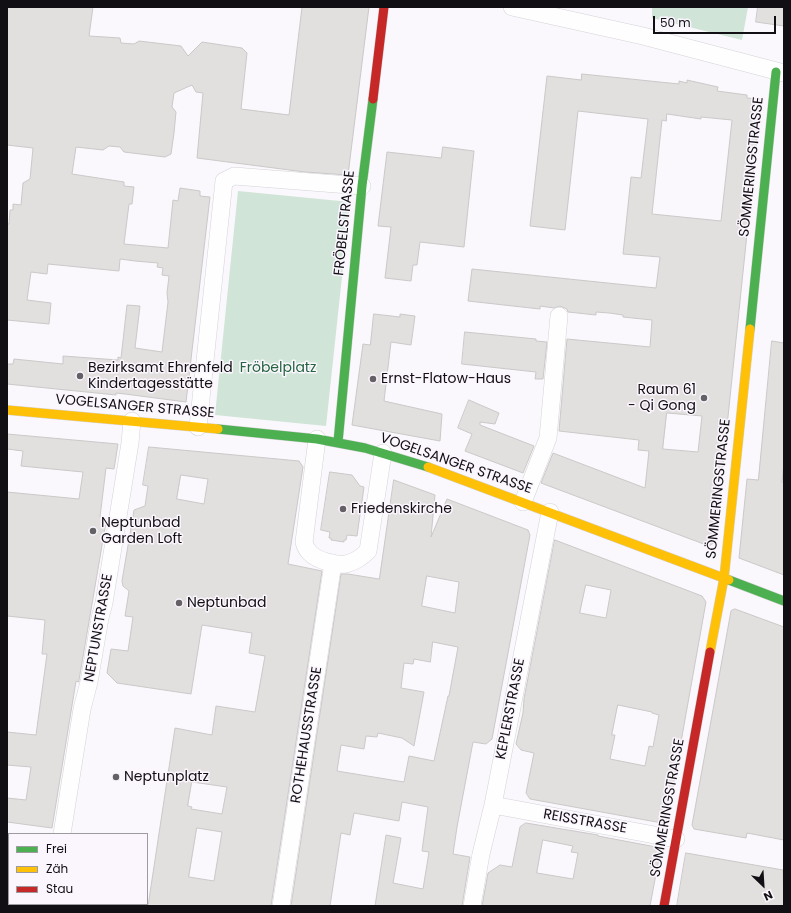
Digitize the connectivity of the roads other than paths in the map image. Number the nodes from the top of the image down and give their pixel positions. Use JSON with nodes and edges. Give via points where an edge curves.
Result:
{"nodes":[{"id":1,"x":384,"y":7,"type":"edge"},
{"id":2,"x":512,"y":7,"type":"edge"},
{"id":3,"x":780,"y":73,"type":"edge"},
{"id":4,"x":362,"y":186,"type":"junction"},
{"id":5,"x":559,"y":316,"type":"dead end"},
{"id":6,"x":7,"y":410,"type":"edge"},
{"id":7,"x":132,"y":421,"type":"junction"},
{"id":8,"x":198,"y":427,"type":"junction"},
{"id":9,"x":317,"y":439,"type":"junction"},
{"id":10,"x":338,"y":442,"type":"junction"},
{"id":11,"x":383,"y":453,"type":"junction"},
{"id":12,"x":522,"y":502,"type":"junction"},
{"id":13,"x":550,"y":512,"type":"junction"},
{"id":14,"x":334,"y":563,"type":"junction"},
{"id":15,"x":724,"y":578,"type":"junction"},
{"id":16,"x":784,"y":601,"type":"edge"},
{"id":17,"x":493,"y":805,"type":"junction"},
{"id":18,"x":62,"y":833,"type":"edge"},
{"id":19,"x":676,"y":839,"type":"junction"},
{"id":20,"x":281,"y":906,"type":"edge"},
{"id":21,"x":472,"y":906,"type":"edge"},
{"id":22,"x":664,"y":906,"type":"edge"}],
"edges":[{"from":1,"to":4,"type":"street","name":"FRÖBELSTRASSE"},
{"from":2,"to":3,"type":"street","via":[[643,36]]},
{"from":3,"to":15,"type":"street","name":"SÖMMERINGSTRASSE"},
{"from":4,"to":8,"type":"street","via":[[234,176],[224,181]]},
{"from":4,"to":10,"type":"street","name":"FRÖBELSTRASSE"},
{"from":5,"to":12,"type":"street","via":[[548,438]]},
{"from":6,"to":7,"type":"street","name":"VOGELSANGER STRASSE"},
{"from":7,"to":8,"type":"street","name":"VOGELSANGER STRASSE"},
{"from":7,"to":18,"type":"street","name":"NEPTUNSTRASSE","via":[[104,603],[82,709]]},
{"from":8,"to":9,"type":"street","name":"VOGELSANGER STRASSE"},
{"from":9,"to":10,"type":"street","name":"VOGELSANGER STRASSE"},
{"from":9,"to":14,"type":"street","via":[[304,542],[311,554]]},
{"from":10,"to":11,"type":"street","name":"VOGELSANGER STRASSE"},
{"from":11,"to":12,"type":"street","name":"VOGELSANGER STRASSE"},
{"from":11,"to":14,"type":"street","via":[[368,551],[346,564]]},
{"from":12,"to":13,"type":"street","name":"VOGELSANGER STRASSE"},
{"from":13,"to":15,"type":"street","name":"VOGELSANGER STRASSE"},
{"from":13,"to":17,"type":"street","name":"KEPLERSTRASSE"},
{"from":14,"to":20,"type":"street","name":"ROTHEHAUSSTRASSE"},
{"from":15,"to":16,"type":"street","name":"VOGELSANGER STRASSE"},
{"from":15,"to":19,"type":"street","name":"SÖMMERINGSTRASSE"},
{"from":17,"to":19,"type":"street","name":"REISSTRASSE"},
{"from":17,"to":21,"type":"street","name":"KEPLERSTRASSE"},
{"from":19,"to":22,"type":"street","name":"SÖMMERINGSTRASSE"}]}
